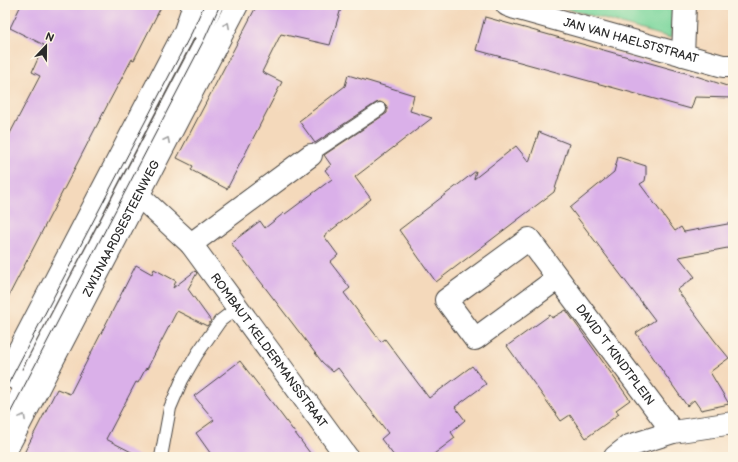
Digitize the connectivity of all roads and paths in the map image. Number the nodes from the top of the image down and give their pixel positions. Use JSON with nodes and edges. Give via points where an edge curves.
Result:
{"nodes":[{"id":1,"x":194,"y":5,"type":"edge"},
{"id":2,"x":207,"y":5,"type":"edge"},
{"id":3,"x":217,"y":5,"type":"edge"},
{"id":4,"x":237,"y":5,"type":"edge"},
{"id":5,"x":686,"y":5,"type":"edge"},
{"id":6,"x":513,"y":6,"type":"edge"},
{"id":7,"x":683,"y":55,"type":"junction"},
{"id":8,"x":733,"y":66,"type":"edge"},
{"id":9,"x":380,"y":109,"type":"dead end"},
{"id":10,"x":311,"y":155,"type":"joint"},
{"id":11,"x":138,"y":195,"type":"junction"},
{"id":12,"x":192,"y":244,"type":"junction"},
{"id":13,"x":558,"y":278,"type":"junction"},
{"id":14,"x":237,"y":308,"type":"junction"},
{"id":15,"x":6,"y":374,"type":"edge"},
{"id":16,"x":37,"y":390,"type":"junction"},
{"id":17,"x":5,"y":399,"type":"edge"},
{"id":18,"x":5,"y":416,"type":"edge"},
{"id":19,"x":733,"y":423,"type":"edge"},
{"id":20,"x":673,"y":432,"type":"junction"},
{"id":21,"x":5,"y":452,"type":"edge"},
{"id":22,"x":161,"y":457,"type":"edge"},
{"id":23,"x":347,"y":457,"type":"edge"},
{"id":24,"x":615,"y":457,"type":"edge"}],
"edges":[{"from":1,"to":15,"type":"street","via":[[185,31]]},
{"from":2,"to":17,"type":"lane","via":[[156,109]]},
{"from":3,"to":18,"type":"lane"},
{"from":11,"to":4,"type":"street","name":"ZWIJNAARDSESTEENWEG","one_way":true},
{"from":5,"to":7,"type":"street"},
{"from":6,"to":7,"type":"street","name":"JAN VAN HAELSTSTRAAT"},
{"from":7,"to":8,"type":"street","name":"JAN VAN HAELSTSTRAAT","via":[[723,66]]},
{"from":9,"to":10,"type":"lane"},
{"from":10,"to":12,"type":"street"},
{"from":11,"to":12,"type":"street","name":"ROMBAUT KELDERMANSSTRAAT"},
{"from":11,"to":16,"type":"street","name":"ZWIJNAARDSESTEENWEG"},
{"from":12,"to":14,"type":"street","name":"ROMBAUT KELDERMANSSTRAAT"},
{"from":13,"to":13,"type":"street","name":"DAVID 'T KINDTPLEIN","via":[[475,339],[446,300],[529,239]]},
{"from":13,"to":20,"type":"street","name":"DAVID 'T KINDTPLEIN"},
{"from":14,"to":22,"type":"lane","via":[[220,321],[182,380],[170,408]]},
{"from":14,"to":23,"type":"street","name":"ROMBAUT KELDERMANSSTRAAT"},
{"from":15,"to":16,"type":"street"},
{"from":21,"to":16,"type":"street","name":"ZWIJNAARDSESTEENWEG","one_way":true},
{"from":19,"to":20,"type":"street"},
{"from":20,"to":24,"type":"street","via":[[629,446]]}]}
